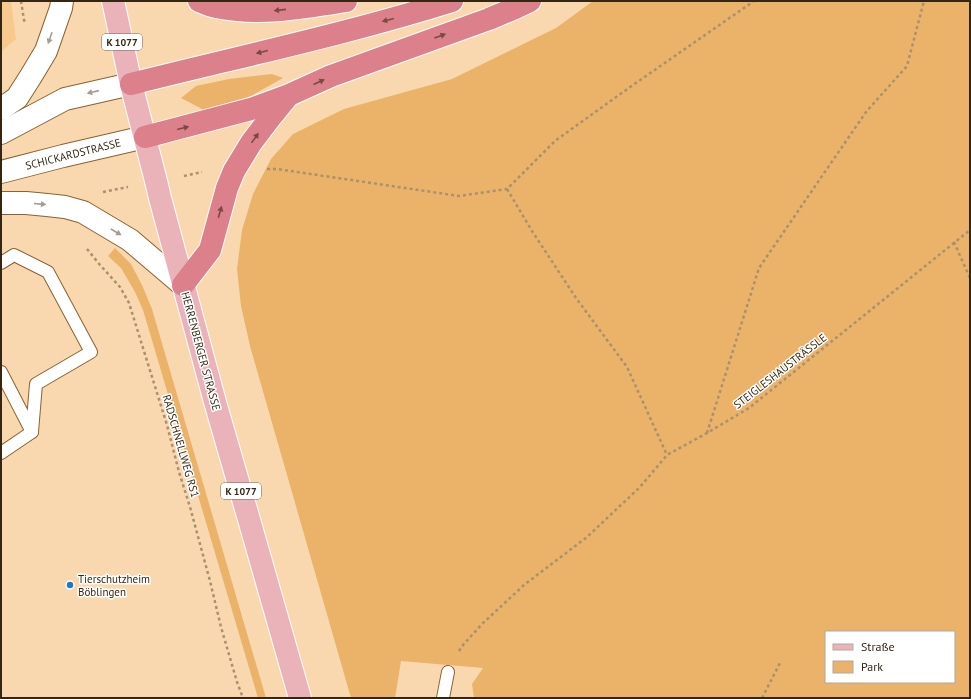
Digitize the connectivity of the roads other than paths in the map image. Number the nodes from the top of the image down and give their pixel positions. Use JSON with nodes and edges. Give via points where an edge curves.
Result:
{"nodes":[{"id":1,"x":62,"y":1,"type":"edge"},
{"id":2,"x":113,"y":1,"type":"edge"},
{"id":3,"x":199,"y":1,"type":"edge"},
{"id":4,"x":346,"y":1,"type":"edge"},
{"id":5,"x":452,"y":1,"type":"edge"},
{"id":6,"x":530,"y":1,"type":"edge"},
{"id":7,"x":131,"y":84,"type":"junction"},
{"id":8,"x":289,"y":95,"type":"junction"},
{"id":9,"x":1,"y":109,"type":"edge"},
{"id":10,"x":1,"y":133,"type":"edge"},
{"id":11,"x":145,"y":137,"type":"junction"},
{"id":12,"x":1,"y":172,"type":"edge"},
{"id":13,"x":1,"y":203,"type":"edge"},
{"id":14,"x":1,"y":263,"type":"edge"},
{"id":15,"x":183,"y":285,"type":"junction"},
{"id":16,"x":1,"y":372,"type":"edge"},
{"id":17,"x":32,"y":432,"type":"junction"},
{"id":18,"x":1,"y":454,"type":"edge"},
{"id":19,"x":448,"y":672,"type":"road end"},
{"id":20,"x":300,"y":698,"type":"edge"},
{"id":21,"x":442,"y":698,"type":"edge"}],
"edges":[{"from":1,"to":9,"type":"street","one_way":true,"via":[[46,51],[17,98]]},
{"from":2,"to":7,"type":"main road","name":"HERRENBERGER STRASSE","number":"K 1077"},
{"from":4,"to":3,"type":"highway","one_way":true,"via":[[271,11],[215,7]]},
{"from":5,"to":7,"type":"highway","one_way":true,"via":[[411,14]]},
{"from":8,"to":6,"type":"highway","one_way":true,"via":[[331,76],[489,19]]},
{"from":7,"to":10,"type":"street","one_way":true,"via":[[65,99]]},
{"from":7,"to":11,"type":"main road","name":"HERRENBERGER STRASSE","number":"K 1077"},
{"from":11,"to":8,"type":"highway","one_way":true,"via":[[251,109]]},
{"from":15,"to":8,"type":"highway","one_way":true,"via":[[210,250],[234,171],[251,143]]},
{"from":11,"to":12,"type":"street","name":"SCHICKARDSTRASSE"},
{"from":11,"to":15,"type":"main road","name":"HERRENBERGER STRASSE","number":"K 1077"},
{"from":13,"to":15,"type":"street","one_way":true,"via":[[47,204],[83,212],[130,240]]},
{"from":14,"to":17,"type":"lane","via":[[14,255],[48,272],[91,352],[36,384]]},
{"from":15,"to":20,"type":"main road","name":"HERRENBERGER STRASSE","number":"K 1077"},
{"from":16,"to":17,"type":"lane"},
{"from":17,"to":18,"type":"lane"},
{"from":19,"to":21,"type":"lane"}]}
